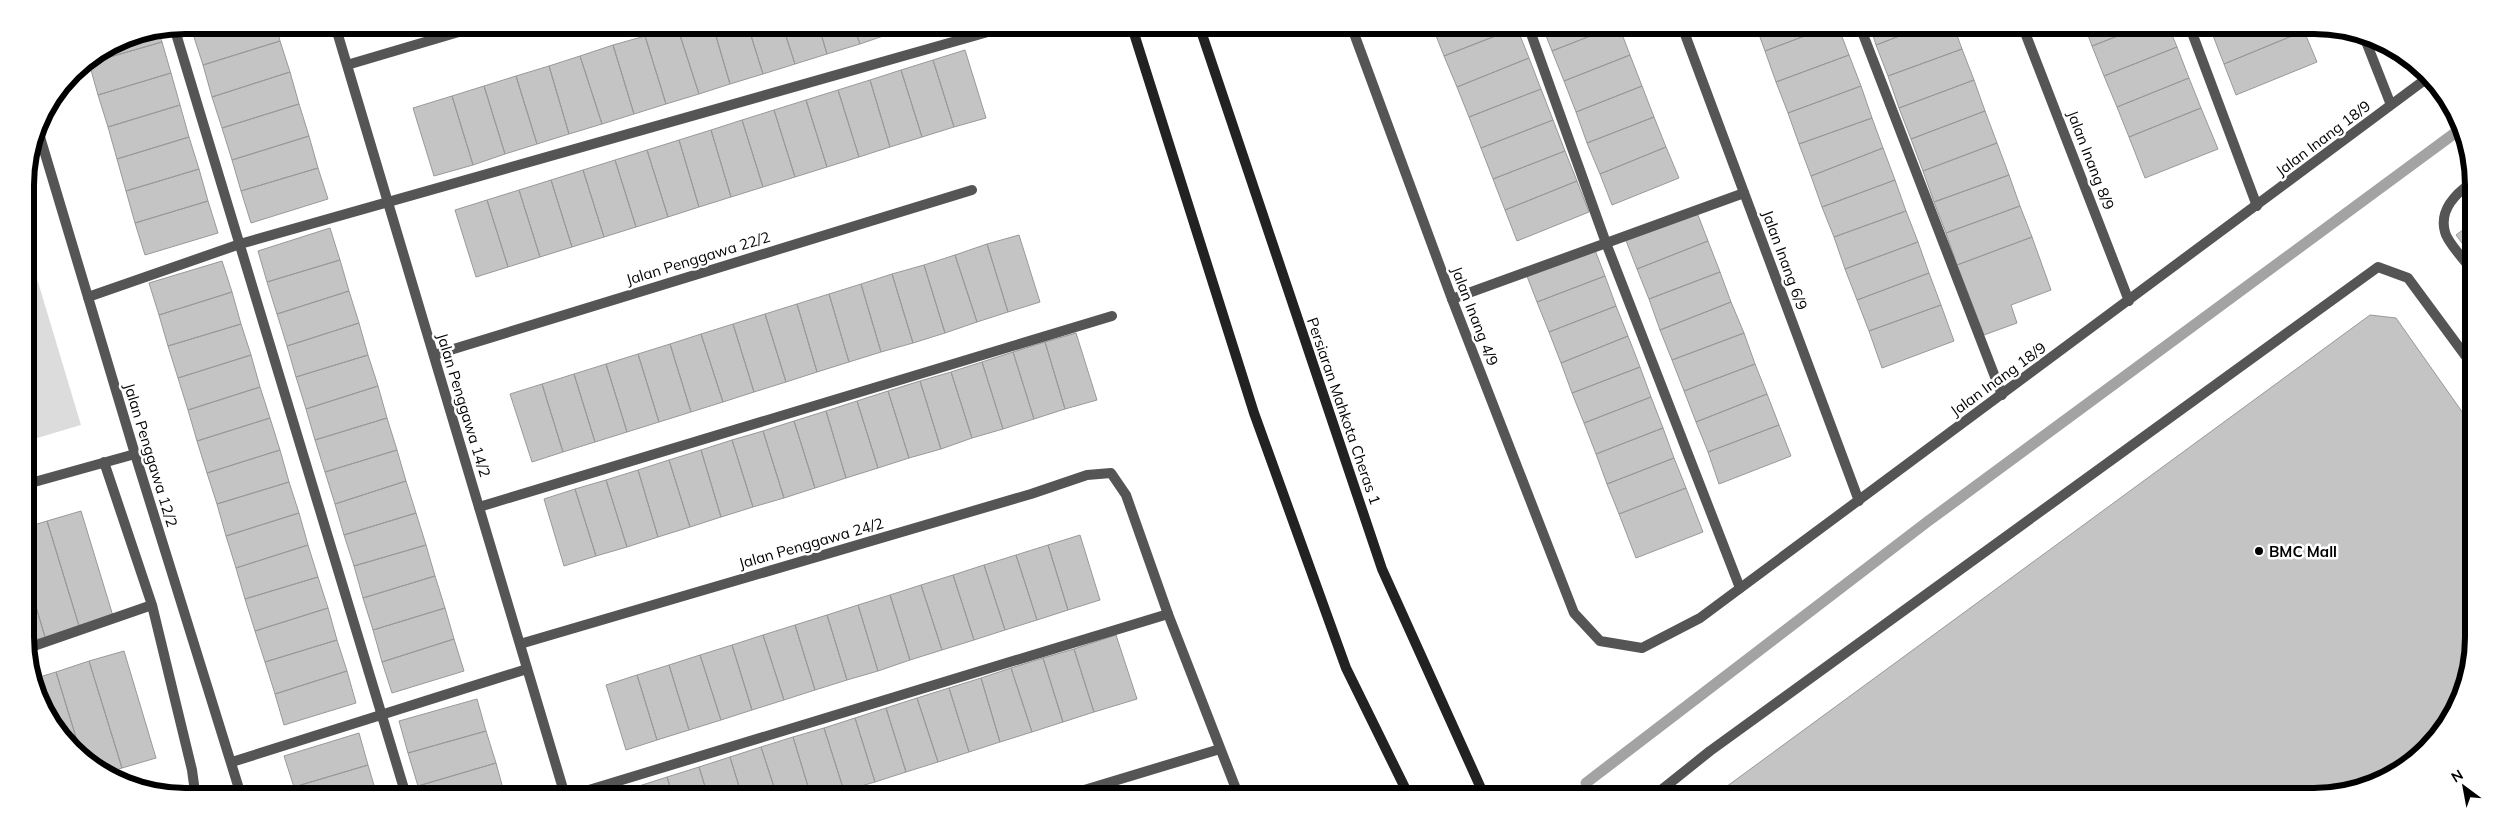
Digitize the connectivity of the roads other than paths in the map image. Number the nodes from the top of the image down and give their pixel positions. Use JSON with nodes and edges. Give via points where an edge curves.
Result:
{"nodes":[{"id":1,"x":176,"y":34,"type":"edge"},
{"id":2,"x":338,"y":34,"type":"edge"},
{"id":3,"x":450,"y":34,"type":"edge"},
{"id":4,"x":981,"y":34,"type":"edge"},
{"id":5,"x":1134,"y":34,"type":"edge"},
{"id":6,"x":1202,"y":34,"type":"edge"},
{"id":7,"x":1354,"y":34,"type":"edge"},
{"id":8,"x":1531,"y":34,"type":"edge"},
{"id":9,"x":1685,"y":34,"type":"edge"},
{"id":10,"x":1863,"y":34,"type":"edge"},
{"id":11,"x":2026,"y":34,"type":"edge"},
{"id":12,"x":2192,"y":34,"type":"edge"},
{"id":13,"x":2367,"y":43,"type":"edge"},
{"id":14,"x":347,"y":65,"type":"junction"},
{"id":15,"x":2424,"y":81,"type":"edge"},
{"id":16,"x":2391,"y":105,"type":"junction"},
{"id":17,"x":41,"y":141,"type":"edge"},
{"id":18,"x":2465,"y":187,"type":"edge"},
{"id":19,"x":972,"y":190,"type":"dead end"},
{"id":20,"x":1744,"y":193,"type":"junction"},
{"id":21,"x":388,"y":201,"type":"junction"},
{"id":22,"x":2257,"y":206,"type":"junction"},
{"id":23,"x":1606,"y":243,"type":"junction"},
{"id":24,"x":240,"y":244,"type":"junction"},
{"id":25,"x":2465,"y":261,"type":"edge"},
{"id":26,"x":88,"y":297,"type":"junction"},
{"id":27,"x":1452,"y":299,"type":"junction"},
{"id":28,"x":2129,"y":301,"type":"junction"},
{"id":29,"x":1112,"y":316,"type":"dead end"},
{"id":30,"x":434,"y":355,"type":"junction"},
{"id":31,"x":2465,"y":355,"type":"edge"},
{"id":32,"x":2002,"y":396,"type":"junction"},
{"id":33,"x":134,"y":454,"type":"junction"},
{"id":34,"x":104,"y":462,"type":"junction"},
{"id":35,"x":34,"y":482,"type":"edge"},
{"id":36,"x":1859,"y":501,"type":"junction"},
{"id":37,"x":479,"y":507,"type":"junction"},
{"id":38,"x":1740,"y":588,"type":"junction"},
{"id":39,"x":152,"y":605,"type":"junction"},
{"id":40,"x":1574,"y":613,"type":"joint"},
{"id":41,"x":1168,"y":614,"type":"junction"},
{"id":42,"x":520,"y":644,"type":"junction"},
{"id":43,"x":34,"y":646,"type":"edge"},
{"id":44,"x":527,"y":669,"type":"junction"},
{"id":45,"x":382,"y":716,"type":"junction"},
{"id":46,"x":1220,"y":749,"type":"junction"},
{"id":47,"x":232,"y":762,"type":"junction"},
{"id":48,"x":195,"y":788,"type":"edge"},
{"id":49,"x":239,"y":788,"type":"edge"},
{"id":50,"x":404,"y":788,"type":"edge"},
{"id":51,"x":563,"y":788,"type":"edge"},
{"id":52,"x":592,"y":788,"type":"edge"},
{"id":53,"x":1091,"y":788,"type":"edge"},
{"id":54,"x":1236,"y":788,"type":"edge"},
{"id":55,"x":1405,"y":788,"type":"edge"},
{"id":56,"x":1481,"y":788,"type":"edge"},
{"id":57,"x":1666,"y":788,"type":"edge"}],
"edges":[{"from":1,"to":24,"type":"street"},
{"from":2,"to":14,"type":"street","name":"Jalan Penggawa 14/2"},
{"from":3,"to":14,"type":"street"},
{"from":4,"to":21,"type":"street"},
{"from":5,"to":55,"type":"main road","via":[[1254,413],[1346,668]]},
{"from":6,"to":56,"type":"main road","name":"Persiaran Mahkota Cheras 1","via":[[1382,569]]},
{"from":7,"to":27,"type":"street","name":"Jalan Inang 4/9"},
{"from":8,"to":23,"type":"street"},
{"from":9,"to":20,"type":"street","name":"Jalan Inang 6/9"},
{"from":10,"to":32,"type":"street"},
{"from":11,"to":28,"type":"street","name":"Jalan Inang 8/9"},
{"from":12,"to":22,"type":"street"},
{"from":13,"to":16,"type":"street"},
{"from":14,"to":21,"type":"street","name":"Jalan Penggawa 14/2"},
{"from":15,"to":16,"type":"street","name":"Jalan Inang 18/9"},
{"from":16,"to":22,"type":"street","name":"Jalan Inang 18/9"},
{"from":17,"to":26,"type":"street","name":"Jalan Penggawa 12/2"},
{"from":18,"to":25,"type":"street","via":[[2457,193],[2445,212],[2445,233]]},
{"from":19,"to":30,"type":"street","name":"Jalan Penggawa 22/2"},
{"from":20,"to":23,"type":"street"},
{"from":20,"to":36,"type":"street","name":"Jalan Inang 6/9"},
{"from":21,"to":24,"type":"street"},
{"from":21,"to":30,"type":"street","name":"Jalan Penggawa 14/2"},
{"from":22,"to":28,"type":"street","name":"Jalan Inang 18/9"},
{"from":23,"to":27,"type":"street"},
{"from":23,"to":38,"type":"street"},
{"from":24,"to":26,"type":"street"},
{"from":24,"to":45,"type":"street"},
{"from":26,"to":33,"type":"street","name":"Jalan Penggawa 12/2"},
{"from":27,"to":40,"type":"street","name":"Jalan Inang 4/9"},
{"from":28,"to":32,"type":"street","name":"Jalan Inang 18/9"},
{"from":29,"to":37,"type":"street"},
{"from":30,"to":37,"type":"street","name":"Jalan Penggawa 14/2"},
{"from":31,"to":57,"type":"street","via":[[2408,278],[2378,267],[1710,751]]},
{"from":32,"to":36,"type":"street","name":"Jalan Inang 18/9"},
{"from":33,"to":34,"type":"street"},
{"from":33,"to":47,"type":"street","name":"Jalan Penggawa 12/2"},
{"from":34,"to":35,"type":"street"},
{"from":34,"to":39,"type":"street"},
{"from":36,"to":38,"type":"street","name":"Jalan Inang 18/9"},
{"from":37,"to":42,"type":"street","name":"Jalan Penggawa 14/2"},
{"from":38,"to":40,"type":"street","name":"Jalan Inang 18/9","via":[[1700,618],[1642,648],[1600,641]]},
{"from":39,"to":43,"type":"street"},
{"from":39,"to":48,"type":"street"},
{"from":41,"to":42,"type":"street","name":"Jalan Penggawa 24/2","via":[[1126,494],[1111,473],[1087,475]]},
{"from":41,"to":46,"type":"street"},
{"from":41,"to":52,"type":"street"},
{"from":42,"to":44,"type":"street","name":"Jalan Penggawa 14/2"},
{"from":44,"to":45,"type":"street"},
{"from":44,"to":51,"type":"street","name":"Jalan Penggawa 14/2"},
{"from":45,"to":47,"type":"street"},
{"from":45,"to":50,"type":"street"},
{"from":46,"to":53,"type":"street"},
{"from":46,"to":54,"type":"street"},
{"from":47,"to":49,"type":"street","name":"Jalan Penggawa 12/2"}]}
